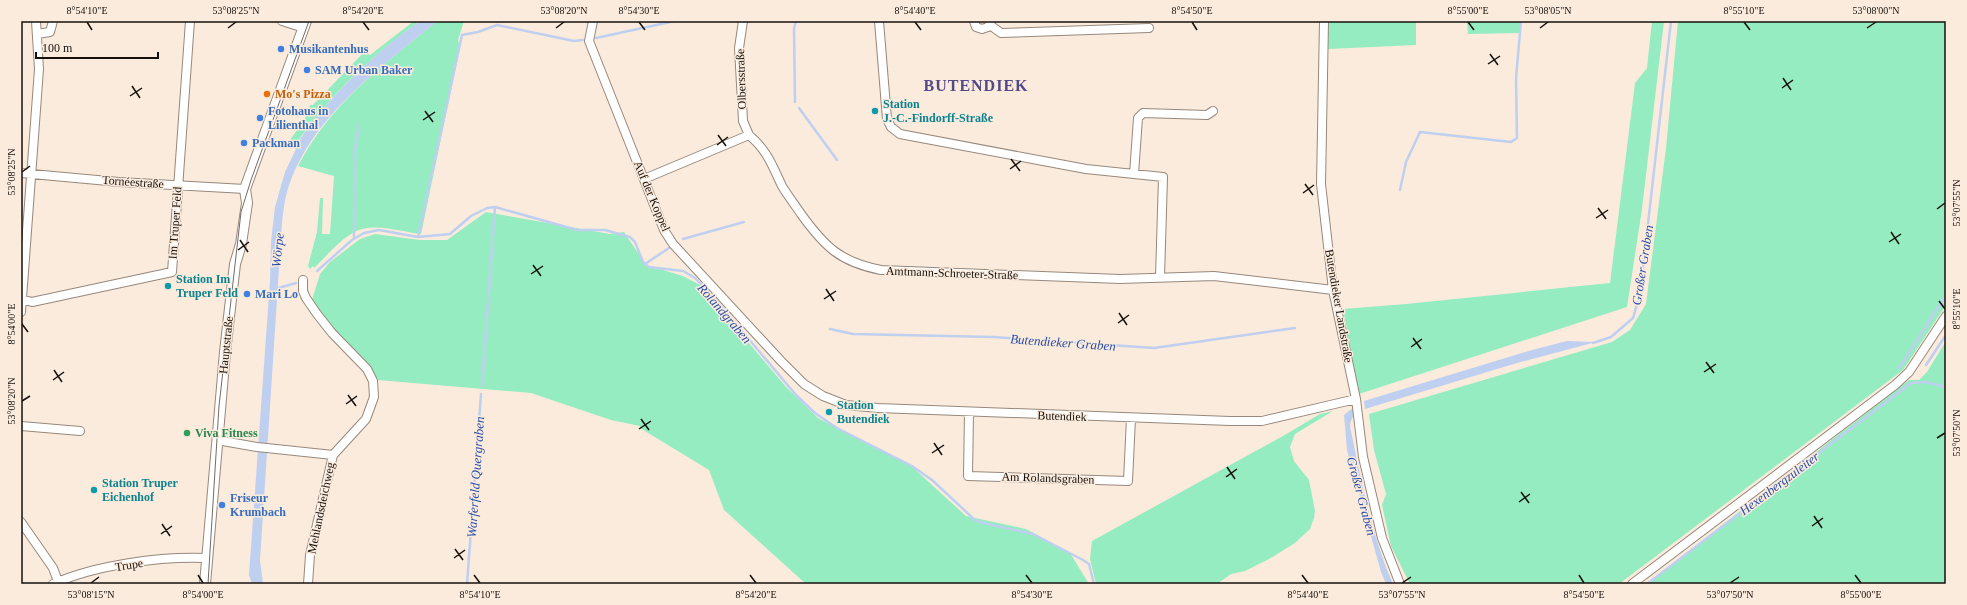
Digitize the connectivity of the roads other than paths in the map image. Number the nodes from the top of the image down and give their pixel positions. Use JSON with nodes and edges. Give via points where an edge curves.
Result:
{"nodes":[{"id":1,"x":36,"y":21,"type":"edge"},
{"id":2,"x":53,"y":21,"type":"edge"},
{"id":3,"x":190,"y":21,"type":"edge"},
{"id":4,"x":282,"y":21,"type":"edge"},
{"id":5,"x":593,"y":21,"type":"edge"},
{"id":6,"x":743,"y":21,"type":"edge"},
{"id":7,"x":880,"y":21,"type":"edge"},
{"id":8,"x":974,"y":21,"type":"edge"},
{"id":9,"x":1324,"y":21,"type":"edge"},
{"id":10,"x":990,"y":23,"type":"edge"},
{"id":11,"x":305,"y":24,"type":"edge"},
{"id":12,"x":1149,"y":28,"type":"dead end"},
{"id":13,"x":38,"y":34,"type":"junction"},
{"id":14,"x":1213,"y":111,"type":"dead end"},
{"id":15,"x":749,"y":135,"type":"junction"},
{"id":16,"x":21,"y":173,"type":"edge"},
{"id":17,"x":30,"y":174,"type":"junction"},
{"id":18,"x":1134,"y":174,"type":"junction"},
{"id":19,"x":644,"y":179,"type":"junction"},
{"id":20,"x":178,"y":185,"type":"junction"},
{"id":21,"x":245,"y":189,"type":"junction"},
{"id":22,"x":1160,"y":277,"type":"junction"},
{"id":23,"x":303,"y":280,"type":"dead end"},
{"id":24,"x":1333,"y":290,"type":"junction"},
{"id":25,"x":21,"y":299,"type":"edge"},
{"id":26,"x":21,"y":312,"type":"edge"},
{"id":27,"x":1946,"y":316,"type":"edge"},
{"id":28,"x":781,"y":361,"type":"joint"},
{"id":29,"x":1356,"y":399,"type":"junction"},
{"id":30,"x":969,"y":412,"type":"junction"},
{"id":31,"x":1131,"y":418,"type":"junction"},
{"id":32,"x":21,"y":426,"type":"edge"},
{"id":33,"x":80,"y":431,"type":"dead end"},
{"id":34,"x":217,"y":440,"type":"junction"},
{"id":35,"x":333,"y":455,"type":"junction"},
{"id":36,"x":21,"y":522,"type":"edge"},
{"id":37,"x":207,"y":558,"type":"junction"},
{"id":38,"x":57,"y":583,"type":"edge"},
{"id":39,"x":206,"y":584,"type":"edge"},
{"id":40,"x":308,"y":584,"type":"edge"},
{"id":41,"x":1400,"y":584,"type":"edge"},
{"id":42,"x":1632,"y":584,"type":"edge"}],
"edges":[{"from":1,"to":13,"type":"street"},
{"from":2,"to":13,"type":"street","via":[[50,32]]},
{"from":3,"to":20,"type":"street","name":"Im Truper Feld"},
{"from":4,"to":11,"type":"street"},
{"from":5,"to":19,"type":"street","name":"Auf der Koppel","via":[[589,41]]},
{"from":6,"to":15,"type":"street","name":"Olbersstraße","via":[[739,48],[743,122]]},
{"from":7,"to":18,"type":"street","via":[[887,119],[891,127],[900,134],[1086,169]]},
{"from":8,"to":10,"type":"street","via":[[980,29],[986,28]]},
{"from":9,"to":24,"type":"street","name":"Butendieker Landstraße","via":[[1321,184]]},
{"from":10,"to":12,"type":"street","via":[[1001,33]]},
{"from":11,"to":21,"type":"street","name":"Hauptstraße"},
{"from":13,"to":17,"type":"street","via":[[39,69]]},
{"from":14,"to":18,"type":"street","via":[[1207,115],[1142,113],[1138,118]]},
{"from":15,"to":19,"type":"street"},
{"from":15,"to":22,"type":"street","name":"Amtmann-Schroeter-Straße","via":[[762,146],[784,188],[816,234],[834,252],[858,265],[881,270],[1120,279]]},
{"from":16,"to":17,"type":"street","name":"Tornéestraße"},
{"from":17,"to":20,"type":"street","name":"Tornéestraße"},
{"from":17,"to":25,"type":"street"},
{"from":18,"to":22,"type":"street","via":[[1163,176]]},
{"from":19,"to":28,"type":"street","name":"Auf der Koppel","via":[[664,230],[674,244]]},
{"from":20,"to":21,"type":"street","name":"Tornéestraße"},
{"from":20,"to":25,"type":"street","name":"Im Truper Feld","via":[[172,272],[32,302]]},
{"from":21,"to":34,"type":"street","name":"Hauptstraße","via":[[247,203],[235,264]]},
{"from":22,"to":24,"type":"street","name":"Amtmann-Schroeter-Straße","via":[[1214,276]]},
{"from":23,"to":35,"type":"street","name":"Mehlandsdeichweg","via":[[303,291],[310,304],[332,333],[367,369],[373,381],[374,397],[366,418]]},
{"from":24,"to":29,"type":"street","name":"Butendieker Landstraße"},
{"from":25,"to":26,"type":"street"},
{"from":27,"to":42,"type":"street","via":[[1909,372],[1896,385]]},
{"from":28,"to":30,"type":"street","name":"Butendiek","via":[[804,384],[823,396],[846,405]]},
{"from":29,"to":31,"type":"street","name":"Butendiek","via":[[1262,422]]},
{"from":29,"to":41,"type":"street","name":"Butendieker Landstraße","via":[[1363,457],[1381,530]]},
{"from":30,"to":31,"type":"street","name":"Butendiek"},
{"from":30,"to":31,"type":"street","name":"Am Rolandsgraben","via":[[968,476],[1128,481]]},
{"from":32,"to":33,"type":"street"},
{"from":34,"to":35,"type":"street"},
{"from":34,"to":37,"type":"street","name":"Hauptstraße","via":[[210,548]]},
{"from":35,"to":40,"type":"street","name":"Mehlandsdeichweg","via":[[310,555]]},
{"from":36,"to":38,"type":"street","via":[[53,568]]},
{"from":37,"to":38,"type":"street","name":"Trupe","via":[[131,563]]},
{"from":37,"to":39,"type":"street","name":"Hauptstraße"}]}
